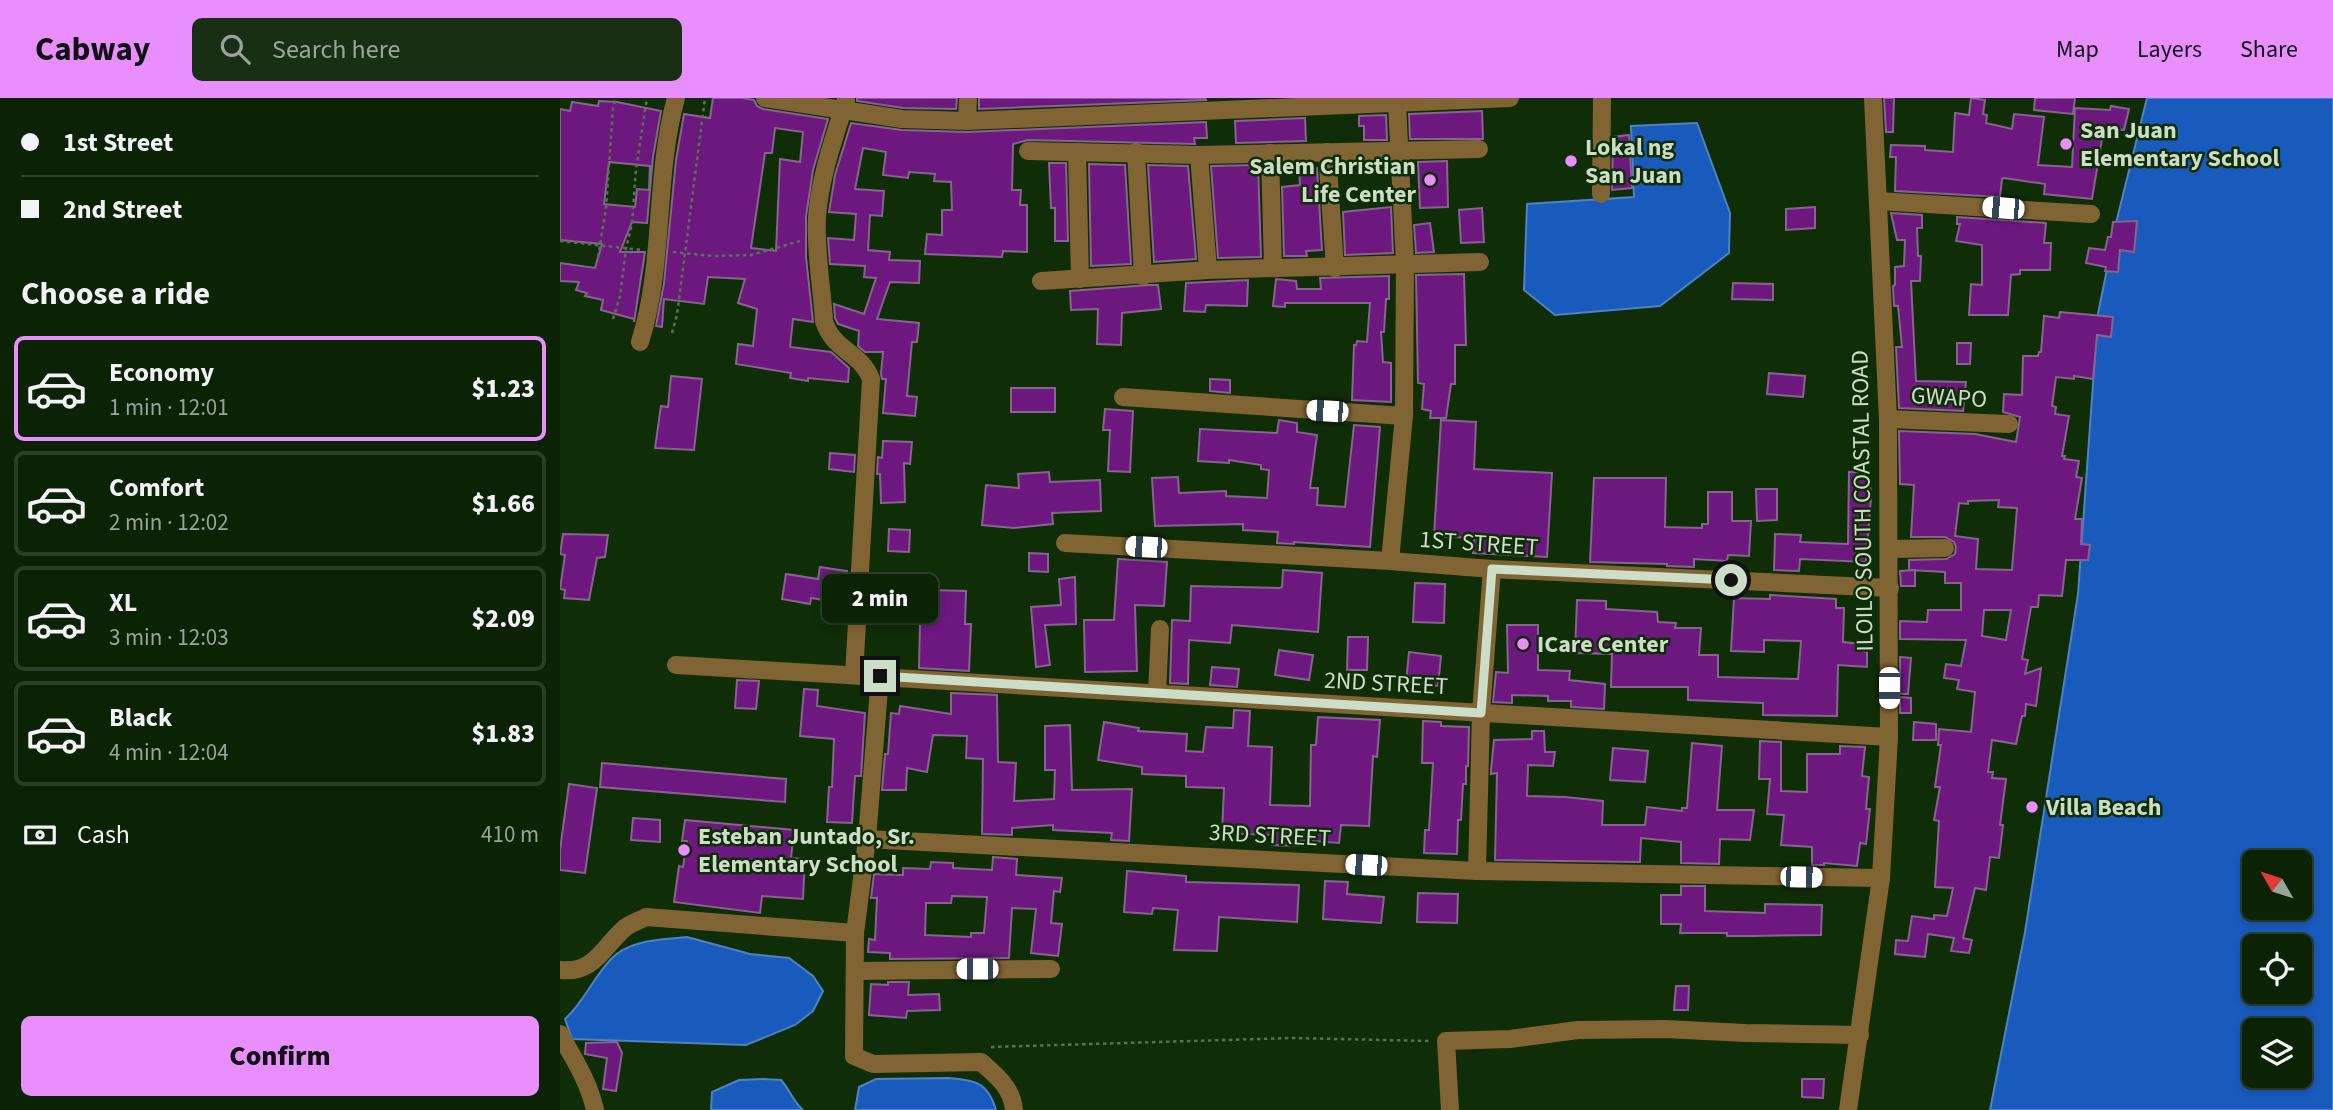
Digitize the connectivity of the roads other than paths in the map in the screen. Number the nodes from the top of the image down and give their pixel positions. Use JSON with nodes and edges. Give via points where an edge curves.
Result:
{"nodes":[{"id":1,"x":676,"y":98,"type":"edge"},
{"id":2,"x":765,"y":98,"type":"edge"},
{"id":3,"x":968,"y":98,"type":"edge"},
{"id":4,"x":1510,"y":98,"type":"edge"},
{"id":5,"x":1602,"y":98,"type":"edge"},
{"id":6,"x":1873,"y":98,"type":"edge"},
{"id":7,"x":1417,"y":100,"type":"edge"},
{"id":8,"x":845,"y":103,"type":"edge"},
{"id":9,"x":1264,"y":103,"type":"edge"},
{"id":10,"x":1396,"y":104,"type":"junction"},
{"id":11,"x":1086,"y":107,"type":"edge"},
{"id":12,"x":967,"y":121,"type":"junction"},
{"id":13,"x":1479,"y":149,"type":"dead end"},
{"id":14,"x":1028,"y":151,"type":"dead end"},
{"id":15,"x":1399,"y":151,"type":"junction"},
{"id":16,"x":1077,"y":152,"type":"junction"},
{"id":17,"x":1136,"y":152,"type":"junction"},
{"id":18,"x":1327,"y":152,"type":"junction"},
{"id":19,"x":1270,"y":153,"type":"junction"},
{"id":20,"x":1199,"y":155,"type":"junction"},
{"id":21,"x":1601,"y":194,"type":"dead end"},
{"id":22,"x":1878,"y":201,"type":"junction"},
{"id":23,"x":2091,"y":214,"type":"dead end"},
{"id":24,"x":1480,"y":262,"type":"dead end"},
{"id":25,"x":1405,"y":264,"type":"junction"},
{"id":26,"x":1273,"y":268,"type":"junction"},
{"id":27,"x":1335,"y":268,"type":"junction"},
{"id":28,"x":1208,"y":270,"type":"junction"},
{"id":29,"x":1143,"y":276,"type":"junction"},
{"id":30,"x":1080,"y":279,"type":"junction"},
{"id":31,"x":1041,"y":281,"type":"dead end"},
{"id":32,"x":640,"y":342,"type":"dead end"},
{"id":33,"x":1123,"y":397,"type":"dead end"},
{"id":34,"x":1404,"y":416,"type":"junction"},
{"id":35,"x":1888,"y":418,"type":"junction"},
{"id":36,"x":2008,"y":424,"type":"dead end"},
{"id":37,"x":1065,"y":543,"type":"dead end"},
{"id":38,"x":1945,"y":548,"type":"dead end"},
{"id":39,"x":1889,"y":549,"type":"junction"},
{"id":40,"x":1390,"y":561,"type":"junction"},
{"id":41,"x":1492,"y":569,"type":"junction"},
{"id":42,"x":1890,"y":588,"type":"junction"},
{"id":43,"x":1160,"y":629,"type":"dead end"},
{"id":44,"x":676,"y":665,"type":"dead end"},
{"id":45,"x":854,"y":675,"type":"junction"},
{"id":46,"x":880,"y":676,"type":"junction"},
{"id":47,"x":1157,"y":694,"type":"junction"},
{"id":48,"x":1481,"y":713,"type":"junction"},
{"id":49,"x":1889,"y":737,"type":"junction"},
{"id":50,"x":867,"y":839,"type":"junction"},
{"id":51,"x":1477,"y":871,"type":"junction"},
{"id":52,"x":1881,"y":878,"type":"junction"},
{"id":53,"x":855,"y":933,"type":"junction"},
{"id":54,"x":1051,"y":969,"type":"dead end"},
{"id":55,"x":560,"y":970,"type":"edge"},
{"id":56,"x":856,"y":971,"type":"junction"},
{"id":57,"x":560,"y":1034,"type":"edge"},
{"id":58,"x":1860,"y":1035,"type":"junction"},
{"id":59,"x":594,"y":1110,"type":"edge"},
{"id":60,"x":1014,"y":1110,"type":"edge"},
{"id":61,"x":1450,"y":1110,"type":"edge"},
{"id":62,"x":1848,"y":1110,"type":"edge"}],
"edges":[{"from":1,"to":32,"type":"street","via":[[651,296]]},
{"from":2,"to":8,"type":"street"},
{"from":3,"to":12,"type":"street"},
{"from":4,"to":7,"type":"street"},
{"from":5,"to":21,"type":"street"},
{"from":6,"to":22,"type":"street","name":"ILOILO SOUTH COASTAL ROAD"},
{"from":7,"to":10,"type":"street"},
{"from":8,"to":12,"type":"street","via":[[902,119]]},
{"from":8,"to":45,"type":"street","via":[[826,164],[817,235],[828,333],[839,347],[860,360],[871,379]]},
{"from":9,"to":10,"type":"street"},
{"from":9,"to":11,"type":"street"},
{"from":10,"to":15,"type":"street"},
{"from":11,"to":12,"type":"street"},
{"from":13,"to":15,"type":"street"},
{"from":14,"to":16,"type":"street"},
{"from":15,"to":18,"type":"street"},
{"from":15,"to":25,"type":"street"},
{"from":16,"to":17,"type":"street"},
{"from":16,"to":30,"type":"street"},
{"from":17,"to":20,"type":"street"},
{"from":17,"to":29,"type":"street"},
{"from":18,"to":19,"type":"street"},
{"from":18,"to":27,"type":"street"},
{"from":19,"to":20,"type":"street"},
{"from":19,"to":26,"type":"street"},
{"from":20,"to":28,"type":"street"},
{"from":22,"to":23,"type":"street"},
{"from":22,"to":35,"type":"street","name":"ILOILO SOUTH COASTAL ROAD"},
{"from":24,"to":25,"type":"street"},
{"from":25,"to":27,"type":"street"},
{"from":25,"to":34,"type":"street"},
{"from":26,"to":27,"type":"street"},
{"from":26,"to":28,"type":"street"},
{"from":28,"to":29,"type":"street"},
{"from":29,"to":30,"type":"street"},
{"from":30,"to":31,"type":"street"},
{"from":33,"to":34,"type":"street"},
{"from":34,"to":40,"type":"street"},
{"from":35,"to":36,"type":"street","name":"GWAPO"},
{"from":35,"to":39,"type":"street","name":"ILOILO SOUTH COASTAL ROAD"},
{"from":37,"to":40,"type":"street","name":"1ST STREET"},
{"from":38,"to":39,"type":"street"},
{"from":39,"to":42,"type":"street","name":"ILOILO SOUTH COASTAL ROAD"},
{"from":40,"to":41,"type":"street","name":"1ST STREET"},
{"from":41,"to":42,"type":"street","name":"1ST STREET"},
{"from":41,"to":48,"type":"street"},
{"from":42,"to":49,"type":"street","name":"ILOILO SOUTH COASTAL ROAD"},
{"from":43,"to":47,"type":"street"},
{"from":44,"to":45,"type":"street","name":"2ND STREET"},
{"from":45,"to":46,"type":"street","name":"2ND STREET"},
{"from":46,"to":47,"type":"street","name":"2ND STREET"},
{"from":46,"to":50,"type":"street"},
{"from":47,"to":48,"type":"street","name":"2ND STREET"},
{"from":48,"to":49,"type":"street","name":"2ND STREET"},
{"from":48,"to":51,"type":"street"},
{"from":49,"to":52,"type":"street","name":"ILOILO SOUTH COASTAL ROAD"},
{"from":50,"to":51,"type":"street","name":"3RD STREET"},
{"from":50,"to":53,"type":"street"},
{"from":51,"to":52,"type":"street","name":"3RD STREET"},
{"from":52,"to":58,"type":"street","name":"ILOILO SOUTH COASTAL ROAD"},
{"from":53,"to":55,"type":"street","via":[[646,917],[627,927],[592,964],[570,972]]},
{"from":53,"to":56,"type":"street"},
{"from":54,"to":56,"type":"street"},
{"from":56,"to":60,"type":"street","via":[[854,1056],[873,1064],[981,1062],[1001,1079]]},
{"from":57,"to":59,"type":"street","via":[[580,1069]]},
{"from":58,"to":61,"type":"street","via":[[1665,1028],[1446,1041]]},
{"from":58,"to":62,"type":"street","name":"ILOILO SOUTH COASTAL ROAD"}]}
